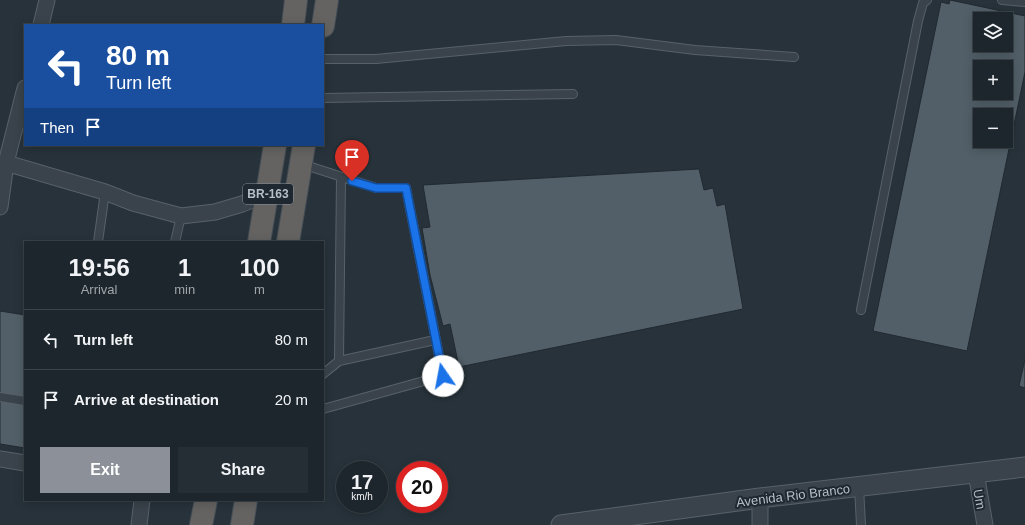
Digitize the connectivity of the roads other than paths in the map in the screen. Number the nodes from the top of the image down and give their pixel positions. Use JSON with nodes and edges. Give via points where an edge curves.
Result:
{"nodes":[{"id":1,"x":47,"y":0,"type":"edge"},
{"id":2,"x":296,"y":0,"type":"edge"},
{"id":3,"x":327,"y":0,"type":"edge"},
{"id":4,"x":1002,"y":0,"type":"edge"},
{"id":5,"x":925,"y":1,"type":"edge"},
{"id":6,"x":1025,"y":2,"type":"edge"},
{"id":7,"x":41,"y":24,"type":"edge"},
{"id":8,"x":293,"y":24,"type":"edge"},
{"id":9,"x":323,"y":24,"type":"edge"},
{"id":10,"x":794,"y":57,"type":"dead end"},
{"id":11,"x":324,"y":58,"type":"edge"},
{"id":12,"x":24,"y":92,"type":"edge"},
{"id":13,"x":573,"y":94,"type":"dead end"},
{"id":14,"x":324,"y":98,"type":"edge"},
{"id":15,"x":275,"y":146,"type":"edge"},
{"id":16,"x":302,"y":154,"type":"edge"},
{"id":17,"x":6,"y":163,"type":"junction"},
{"id":18,"x":340,"y":177,"type":"junction"},
{"id":19,"x":105,"y":192,"type":"junction"},
{"id":20,"x":268,"y":192,"type":"junction"},
{"id":21,"x":0,"y":207,"type":"edge"},
{"id":22,"x":181,"y":216,"type":"junction"},
{"id":23,"x":98,"y":241,"type":"edge"},
{"id":24,"x":175,"y":241,"type":"edge"},
{"id":25,"x":260,"y":241,"type":"edge"},
{"id":26,"x":288,"y":241,"type":"edge"},
{"id":27,"x":861,"y":310,"type":"dead end"},
{"id":28,"x":436,"y":340,"type":"junction"},
{"id":29,"x":339,"y":361,"type":"junction"},
{"id":30,"x":324,"y":373,"type":"edge"},
{"id":31,"x":0,"y":397,"type":"edge"},
{"id":32,"x":24,"y":401,"type":"edge"},
{"id":33,"x":324,"y":409,"type":"edge"},
{"id":34,"x":0,"y":459,"type":"edge"},
{"id":35,"x":24,"y":463,"type":"edge"},
{"id":36,"x":1025,"y":467,"type":"edge"},
{"id":37,"x":976,"y":473,"type":"junction"},
{"id":38,"x":859,"y":487,"type":"junction"},
{"id":39,"x":760,"y":498,"type":"junction"},
{"id":40,"x":142,"y":501,"type":"edge"},
{"id":41,"x":206,"y":501,"type":"edge"},
{"id":42,"x":246,"y":501,"type":"edge"},
{"id":43,"x":139,"y":525,"type":"edge"},
{"id":44,"x":201,"y":525,"type":"edge"},
{"id":45,"x":242,"y":525,"type":"edge"},
{"id":46,"x":561,"y":525,"type":"edge"},
{"id":47,"x":760,"y":525,"type":"edge"},
{"id":48,"x":861,"y":525,"type":"edge"},
{"id":49,"x":985,"y":525,"type":"edge"}],
"edges":[{"from":1,"to":7,"type":"street"},
{"from":2,"to":8,"type":"highway"},
{"from":3,"to":9,"type":"highway"},
{"from":4,"to":6,"type":"lane"},
{"from":5,"to":27,"type":"lane","via":[[918,21]]},
{"from":10,"to":11,"type":"lane","via":[[695,50],[616,40],[566,41],[376,59]]},
{"from":12,"to":17,"type":"street"},
{"from":13,"to":14,"type":"lane"},
{"from":15,"to":20,"type":"highway","number":"BR-163"},
{"from":16,"to":18,"type":"lane"},
{"from":16,"to":26,"type":"highway","number":"BR-163"},
{"from":17,"to":19,"type":"street"},
{"from":17,"to":21,"type":"street"},
{"from":18,"to":28,"type":"lane","via":[[376,188],[406,188]]},
{"from":18,"to":29,"type":"lane"},
{"from":19,"to":22,"type":"street","via":[[133,203]]},
{"from":19,"to":23,"type":"lane"},
{"from":20,"to":22,"type":"street","via":[[221,210]]},
{"from":20,"to":25,"type":"highway","number":"BR-163"},
{"from":22,"to":24,"type":"lane"},
{"from":28,"to":29,"type":"lane"},
{"from":28,"to":33,"type":"lane","via":[[446,375]]},
{"from":29,"to":30,"type":"lane"},
{"from":31,"to":32,"type":"lane"},
{"from":34,"to":35,"type":"street"},
{"from":36,"to":37,"type":"street","name":"Avenida Rio Branco"},
{"from":37,"to":38,"type":"street","name":"Avenida Rio Branco"},
{"from":37,"to":49,"type":"street","name":"Um"},
{"from":38,"to":39,"type":"street","name":"Avenida Rio Branco"},
{"from":38,"to":48,"type":"lane"},
{"from":39,"to":46,"type":"street","name":"Avenida Rio Branco"},
{"from":39,"to":47,"type":"street"},
{"from":40,"to":43,"type":"street"},
{"from":41,"to":44,"type":"highway"},
{"from":42,"to":45,"type":"highway"}]}
